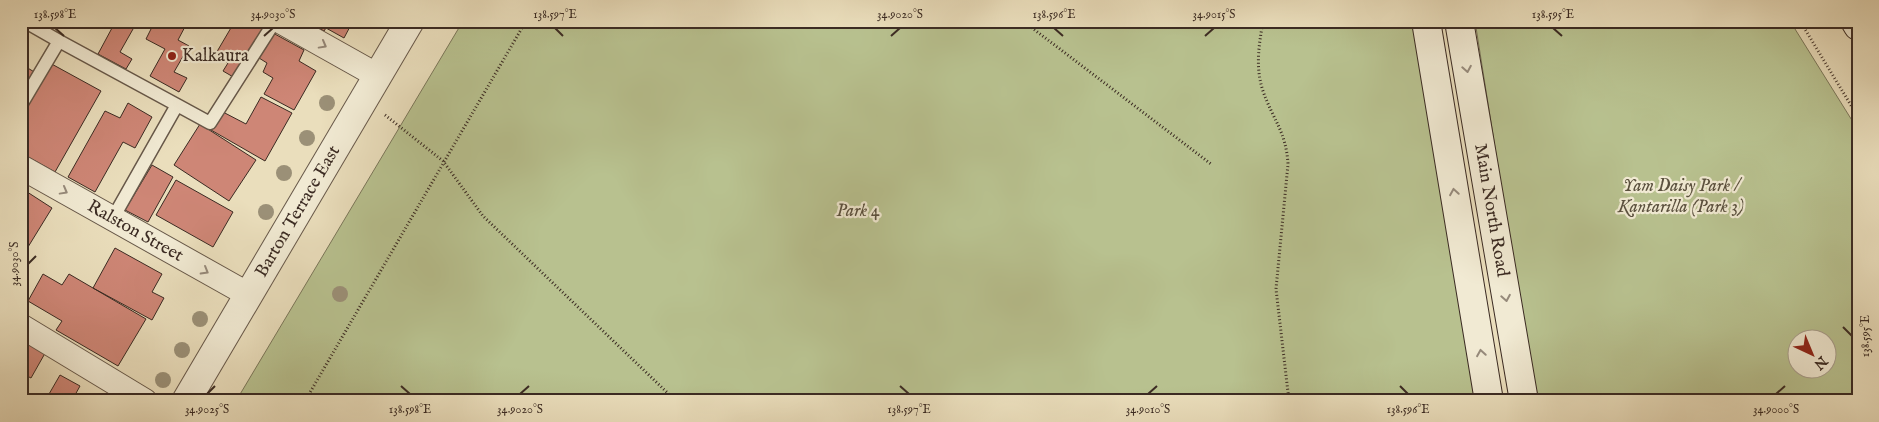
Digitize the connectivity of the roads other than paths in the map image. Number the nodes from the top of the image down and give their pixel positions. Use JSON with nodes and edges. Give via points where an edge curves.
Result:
{"nodes":[{"id":1,"x":24,"y":21,"type":"edge"},
{"id":2,"x":276,"y":21,"type":"edge"},
{"id":3,"x":280,"y":21,"type":"edge"},
{"id":4,"x":410,"y":21,"type":"edge"},
{"id":5,"x":1426,"y":21,"type":"edge"},
{"id":6,"x":1459,"y":21,"type":"edge"},
{"id":7,"x":1855,"y":21,"type":"edge"},
{"id":8,"x":1858,"y":26,"type":"edge"},
{"id":9,"x":59,"y":41,"type":"junction"},
{"id":10,"x":371,"y":88,"type":"junction"},
{"id":11,"x":21,"y":105,"type":"edge"},
{"id":12,"x":178,"y":105,"type":"junction"},
{"id":13,"x":21,"y":167,"type":"edge"},
{"id":14,"x":113,"y":218,"type":"junction"},
{"id":15,"x":249,"y":295,"type":"junction"},
{"id":16,"x":21,"y":326,"type":"edge"},
{"id":17,"x":145,"y":401,"type":"edge"},
{"id":18,"x":186,"y":401,"type":"edge"},
{"id":19,"x":1489,"y":401,"type":"edge"},
{"id":20,"x":1524,"y":401,"type":"edge"}],
"edges":[{"from":1,"to":9,"type":"lane"},
{"from":2,"to":12,"type":"lane","via":[[210,123]]},
{"from":3,"to":10,"type":"street","one_way":true},
{"from":4,"to":10,"type":"main road","name":"Barton Terrace East"},
{"from":19,"to":5,"type":"main road","name":"Main North Road","one_way":true},
{"from":6,"to":20,"type":"main road","name":"Main North Road","one_way":true},
{"from":7,"to":8,"type":"main road"},
{"from":9,"to":11,"type":"lane"},
{"from":9,"to":12,"type":"lane"},
{"from":10,"to":15,"type":"main road","name":"Barton Terrace East"},
{"from":12,"to":14,"type":"lane"},
{"from":13,"to":14,"type":"street","name":"Ralston Street","one_way":true},
{"from":14,"to":15,"type":"street","name":"Ralston Street","one_way":true},
{"from":15,"to":18,"type":"main road","name":"Barton Terrace East"},
{"from":16,"to":17,"type":"street"}]}
